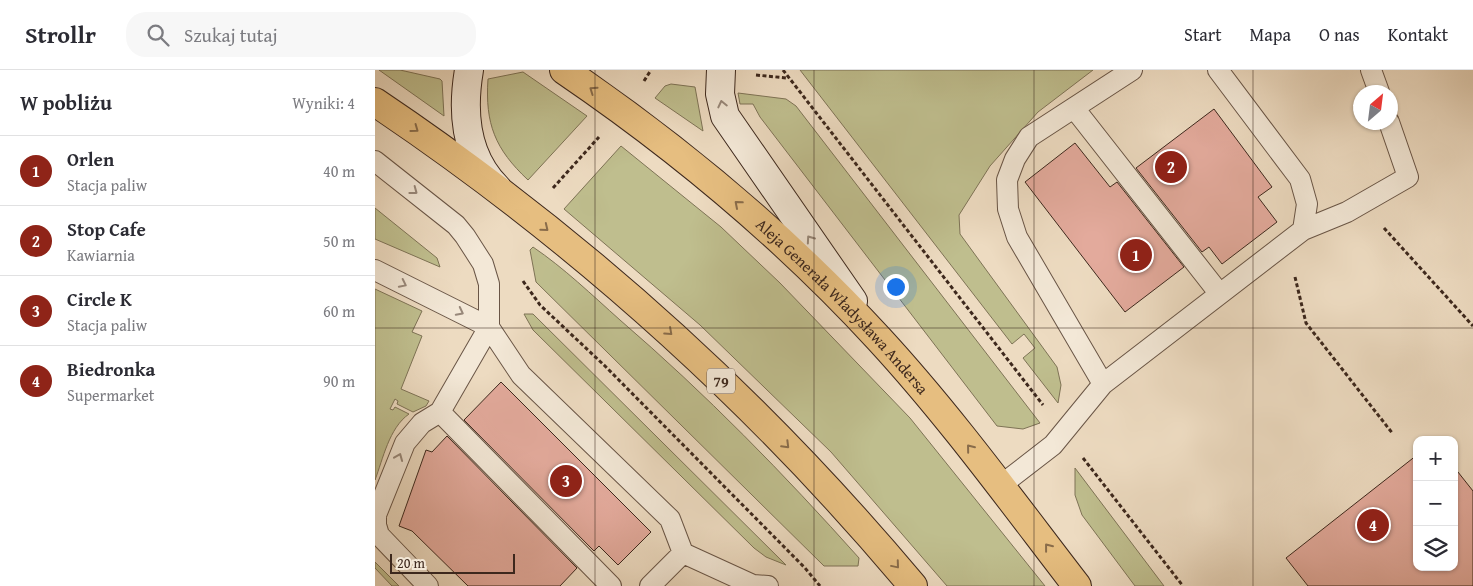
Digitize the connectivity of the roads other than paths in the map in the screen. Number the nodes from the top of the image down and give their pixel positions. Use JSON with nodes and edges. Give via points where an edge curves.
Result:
{"nodes":[{"id":1,"x":469,"y":70,"type":"edge"},
{"id":2,"x":564,"y":70,"type":"edge"},
{"id":3,"x":721,"y":70,"type":"edge"},
{"id":4,"x":1132,"y":70,"type":"edge"},
{"id":5,"x":1218,"y":70,"type":"edge"},
{"id":6,"x":1371,"y":70,"type":"edge"},
{"id":7,"x":1376,"y":85,"type":"edge"},
{"id":8,"x":375,"y":102,"type":"edge"},
{"id":9,"x":1074,"y":108,"type":"junction"},
{"id":10,"x":1392,"y":130,"type":"edge"},
{"id":11,"x":375,"y":161,"type":"edge"},
{"id":12,"x":507,"y":197,"type":"junction"},
{"id":13,"x":1303,"y":230,"type":"junction"},
{"id":14,"x":375,"y":270,"type":"edge"},
{"id":15,"x":1219,"y":293,"type":"junction"},
{"id":16,"x":489,"y":327,"type":"junction"},
{"id":17,"x":878,"y":337,"type":"junction"},
{"id":18,"x":1103,"y":384,"type":"junction"},
{"id":19,"x":439,"y":412,"type":"junction"},
{"id":20,"x":1000,"y":486,"type":"junction"},
{"id":21,"x":683,"y":552,"type":"junction"},
{"id":22,"x":428,"y":586,"type":"edge"},
{"id":23,"x":611,"y":586,"type":"edge"},
{"id":24,"x":650,"y":586,"type":"edge"},
{"id":25,"x":767,"y":586,"type":"edge"},
{"id":26,"x":913,"y":586,"type":"edge"},
{"id":27,"x":1077,"y":586,"type":"edge"}],
"edges":[{"from":1,"to":12,"type":"main road","via":[[465,94],[471,145],[483,171]]},
{"from":17,"to":2,"type":"main road","name":"Aleja Generała Władysława Andersa","one_way":true,"via":[[738,204],[622,110]]},
{"from":17,"to":3,"type":"main road","one_way":true,"via":[[725,116],[720,94]]},
{"from":4,"to":9,"type":"lane"},
{"from":5,"to":13,"type":"lane","via":[[1300,179],[1307,204]]},
{"from":6,"to":7,"type":"lane"},
{"from":8,"to":12,"type":"main road","number":"79","one_way":true},
{"from":9,"to":15,"type":"lane"},
{"from":9,"to":18,"type":"lane","via":[[1029,137],[1007,180],[1008,209],[1017,237]]},
{"from":10,"to":13,"type":"lane","via":[[1408,177]]},
{"from":11,"to":16,"type":"lane","one_way":true,"via":[[456,225],[470,242],[483,264],[489,284]]},
{"from":12,"to":26,"type":"main road","number":"79","one_way":true,"via":[[620,289],[702,362],[806,464]]},
{"from":13,"to":15,"type":"lane"},
{"from":14,"to":16,"type":"lane","one_way":true},
{"from":15,"to":18,"type":"lane"},
{"from":16,"to":19,"type":"lane"},
{"from":16,"to":21,"type":"lane","via":[[521,375],[670,519]]},
{"from":20,"to":17,"type":"main road","name":"Aleja Generała Władysława Andersa","one_way":true},
{"from":18,"to":20,"type":"lane","via":[[1053,445]]},
{"from":22,"to":19,"type":"lane","one_way":true,"via":[[379,534],[376,515],[405,443],[422,423]]},
{"from":19,"to":23,"type":"lane"},
{"from":27,"to":20,"type":"main road","name":"Aleja Generała Władysława Andersa","one_way":true},
{"from":21,"to":24,"type":"lane"},
{"from":21,"to":25,"type":"lane","via":[[753,585]]}]}
